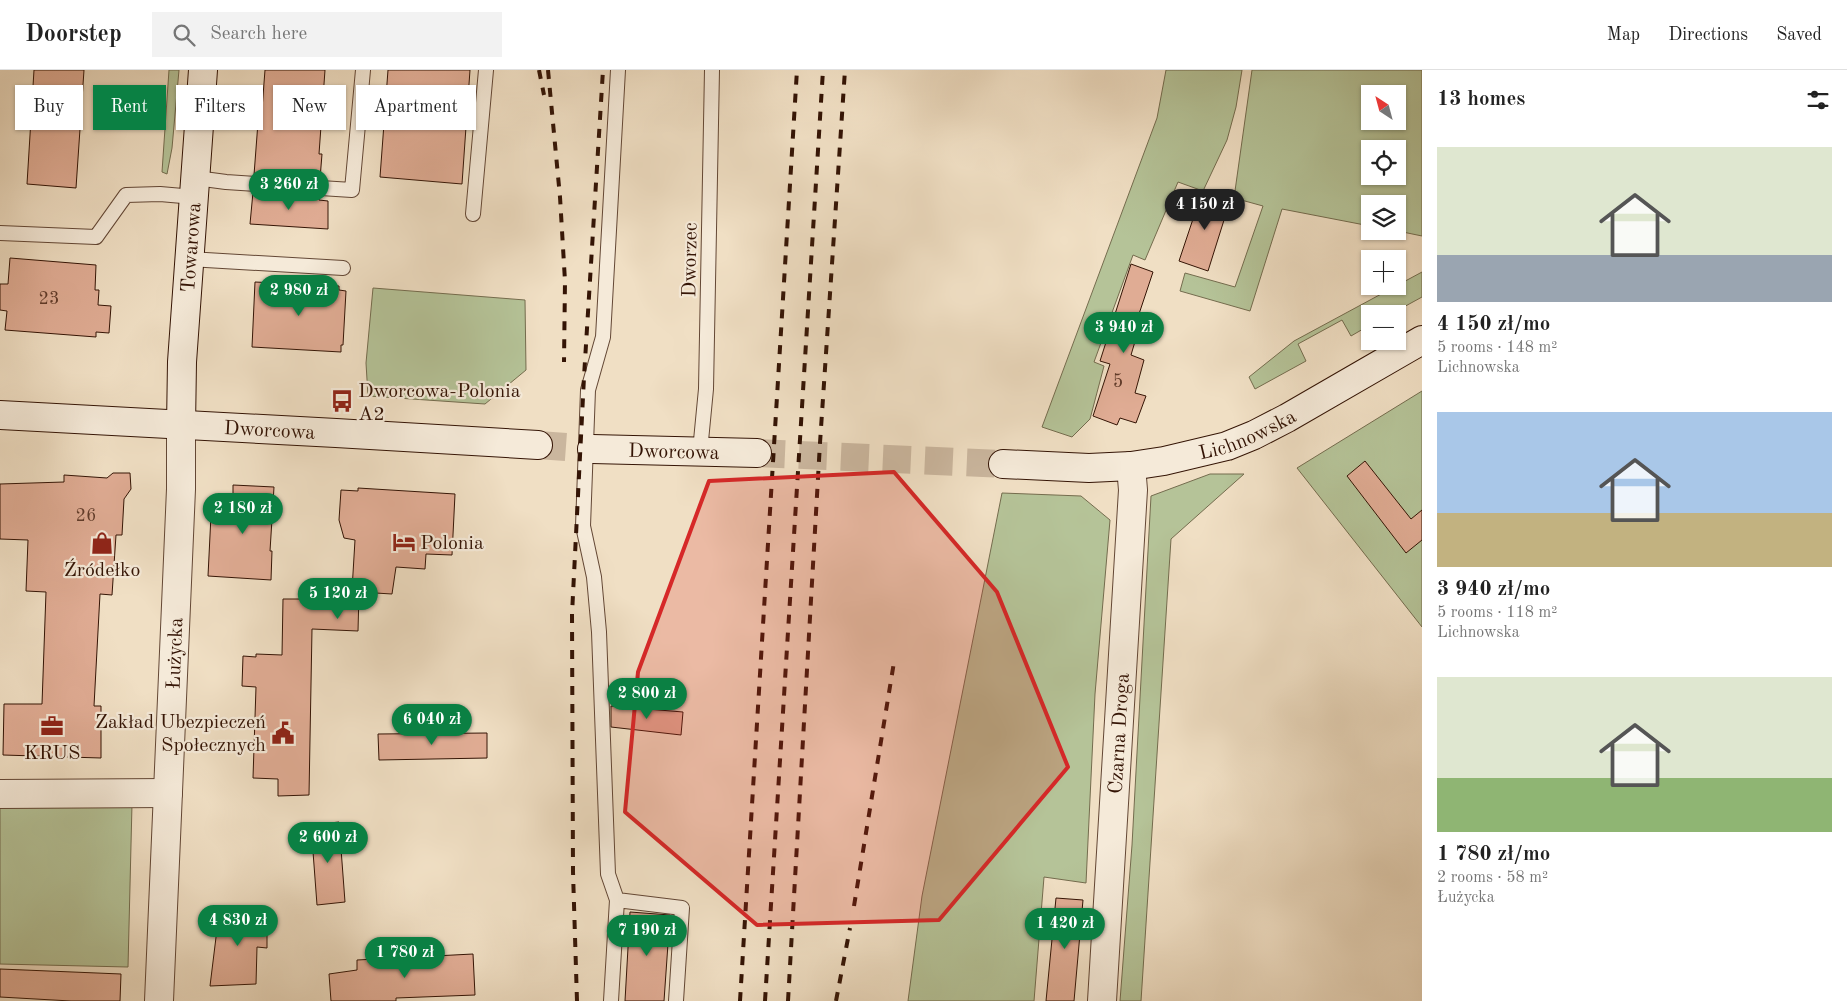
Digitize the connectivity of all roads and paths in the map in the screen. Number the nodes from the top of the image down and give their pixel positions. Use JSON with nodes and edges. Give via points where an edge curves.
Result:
{"nodes":[{"id":1,"x":203,"y":70,"type":"edge"},
{"id":2,"x":363,"y":70,"type":"edge"},
{"id":3,"x":486,"y":70,"type":"edge"},
{"id":4,"x":618,"y":70,"type":"edge"},
{"id":5,"x":712,"y":70,"type":"edge"},
{"id":6,"x":195,"y":187,"type":"junction"},
{"id":7,"x":473,"y":214,"type":"dead end"},
{"id":8,"x":0,"y":233,"type":"edge"},
{"id":9,"x":189,"y":259,"type":"junction"},
{"id":10,"x":343,"y":268,"type":"dead end"},
{"id":11,"x":1422,"y":340,"type":"edge"},
{"id":12,"x":0,"y":416,"type":"edge"},
{"id":13,"x":182,"y":426,"type":"junction"},
{"id":14,"x":538,"y":445,"type":"tunnel mouth"},
{"id":15,"x":592,"y":449,"type":"tunnel mouth"},
{"id":16,"x":700,"y":451,"type":"junction"},
{"id":17,"x":757,"y":453,"type":"tunnel mouth"},
{"id":18,"x":1002,"y":464,"type":"tunnel mouth"},
{"id":19,"x":1131,"y":466,"type":"junction"},
{"id":20,"x":168,"y":793,"type":"junction"},
{"id":21,"x":0,"y":794,"type":"edge"},
{"id":22,"x":617,"y":900,"type":"junction"},
{"id":23,"x":159,"y":1001,"type":"edge"},
{"id":24,"x":611,"y":1001,"type":"edge"},
{"id":25,"x":676,"y":1001,"type":"edge"},
{"id":26,"x":1102,"y":1001,"type":"edge"}],
"edges":[{"from":1,"to":6,"type":"street","name":"Towarowa"},
{"from":2,"to":6,"type":"lane","via":[[352,190],[226,182]]},
{"from":3,"to":7,"type":"lane"},
{"from":4,"to":22,"type":"lane","via":[[603,337],[588,390],[583,526],[594,577],[599,632],[608,874]]},
{"from":5,"to":16,"type":"lane","name":"Dworzec","via":[[706,388]]},
{"from":6,"to":8,"type":"lane","via":[[160,194],[126,195],[96,237]]},
{"from":6,"to":9,"type":"street","name":"Towarowa"},
{"from":9,"to":10,"type":"lane"},
{"from":9,"to":13,"type":"street","name":"Towarowa","via":[[182,362]]},
{"from":11,"to":19,"type":"street","name":"Lichnowska","via":[[1254,435],[1197,454]]},
{"from":12,"to":13,"type":"street","name":"Dworcowa"},
{"from":13,"to":14,"type":"street","name":"Dworcowa"},
{"from":13,"to":20,"type":"street","name":"Łużycka"},
{"from":15,"to":16,"type":"street","name":"Dworcowa"},
{"from":16,"to":17,"type":"street","name":"Dworcowa"},
{"from":18,"to":19,"type":"street","name":"Lichnowska"},
{"from":19,"to":26,"type":"street","name":"Czarna Droga","via":[[1133,490]]},
{"from":20,"to":21,"type":"street"},
{"from":20,"to":23,"type":"street","name":"Łużycka"},
{"from":22,"to":24,"type":"lane"},
{"from":22,"to":25,"type":"lane","via":[[682,908]]}]}
